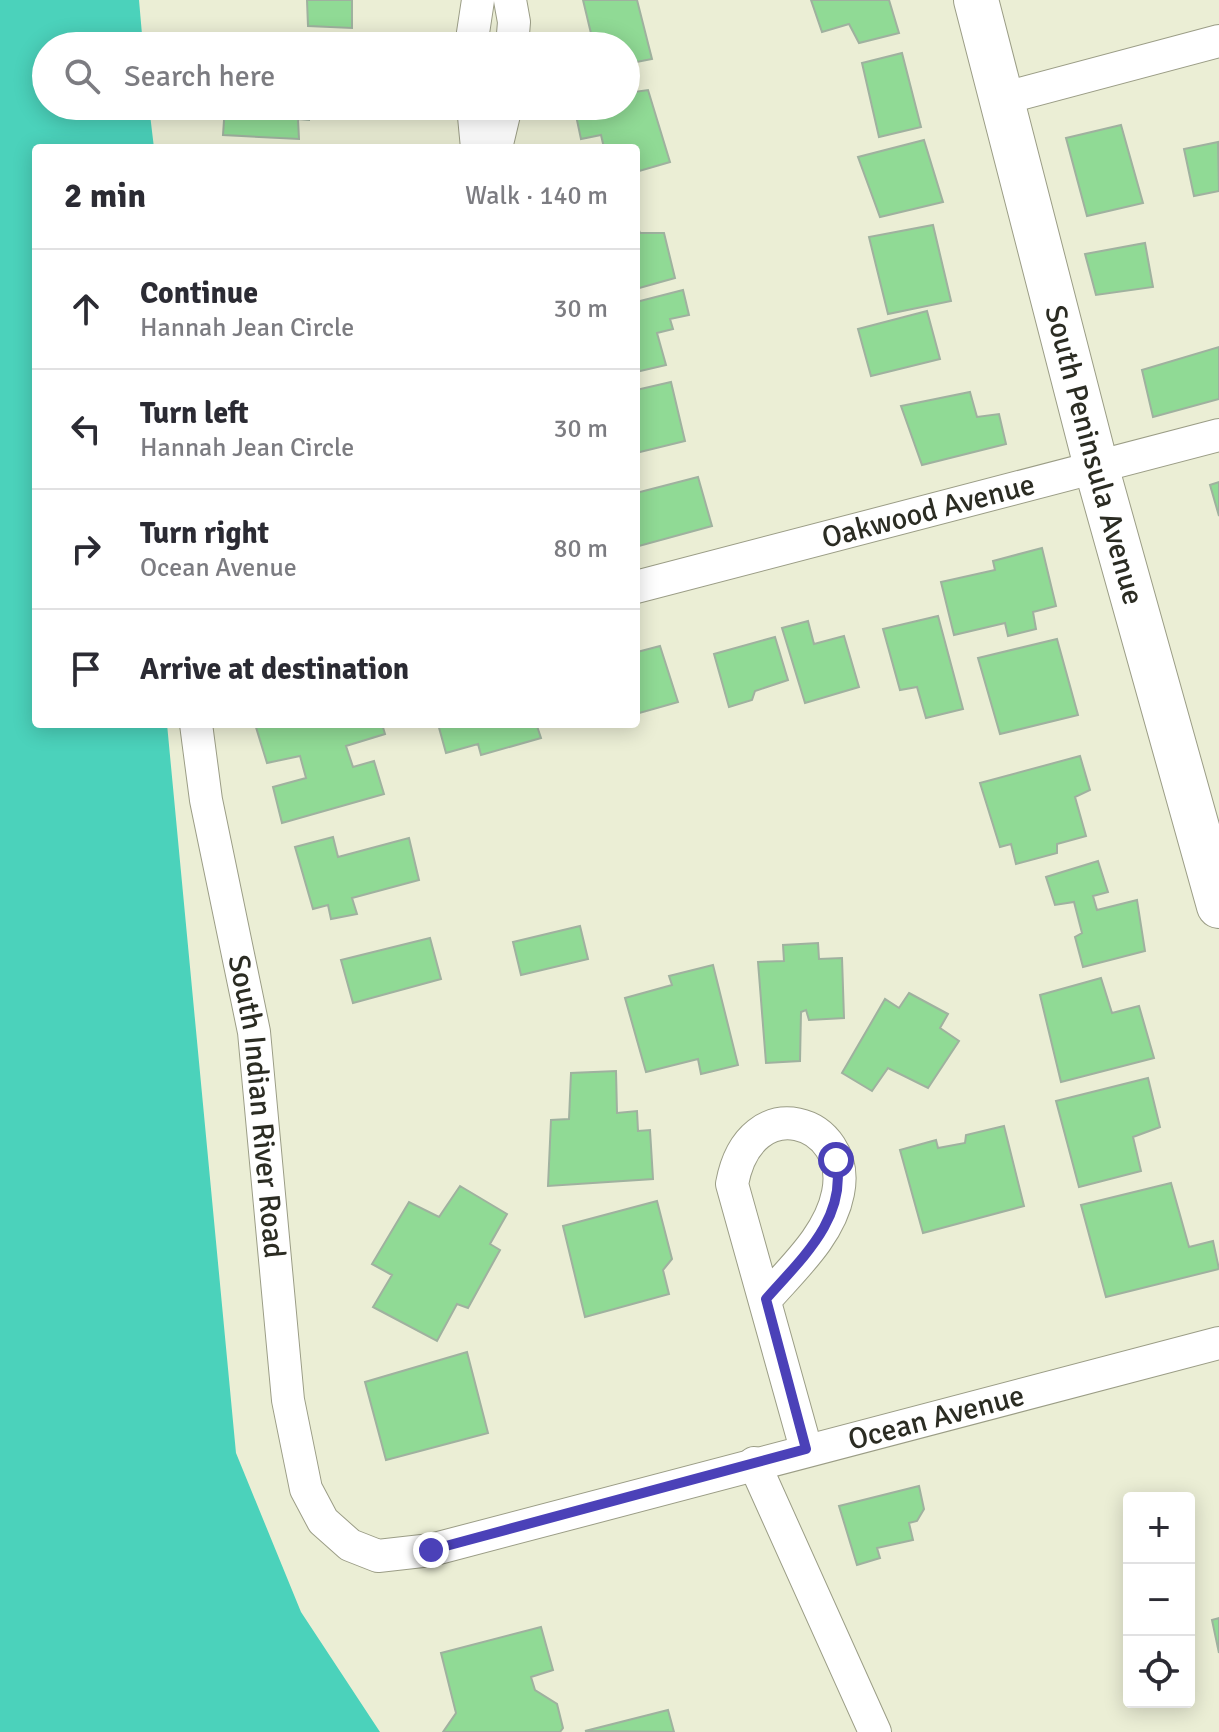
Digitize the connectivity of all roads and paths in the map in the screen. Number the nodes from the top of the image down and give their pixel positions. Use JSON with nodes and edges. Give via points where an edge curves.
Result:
{"nodes":[{"id":1,"x":478,"y":0,"type":"edge"},
{"id":2,"x":510,"y":0,"type":"edge"},
{"id":3,"x":976,"y":0,"type":"edge"},
{"id":4,"x":473,"y":32,"type":"edge"},
{"id":5,"x":513,"y":32,"type":"edge"},
{"id":6,"x":1219,"y":41,"type":"edge"},
{"id":7,"x":1001,"y":99,"type":"junction"},
{"id":8,"x":474,"y":120,"type":"edge"},
{"id":9,"x":503,"y":120,"type":"edge"},
{"id":10,"x":477,"y":144,"type":"edge"},
{"id":11,"x":497,"y":144,"type":"edge"},
{"id":12,"x":1219,"y":435,"type":"edge"},
{"id":13,"x":1096,"y":466,"type":"junction"},
{"id":14,"x":640,"y":586,"type":"edge"},
{"id":15,"x":197,"y":728,"type":"edge"},
{"id":16,"x":1219,"y":906,"type":"edge"},
{"id":17,"x":766,"y":1299,"type":"junction"},
{"id":18,"x":1219,"y":1343,"type":"edge"},
{"id":19,"x":806,"y":1449,"type":"junction"},
{"id":20,"x":754,"y":1463,"type":"junction"},
{"id":21,"x":306,"y":1489,"type":"joint"},
{"id":22,"x":875,"y":1732,"type":"edge"}],
"edges":[{"from":1,"to":4,"type":"street"},
{"from":2,"to":5,"type":"street"},
{"from":3,"to":7,"type":"main road","name":"South Peninsula Avenue"},
{"from":6,"to":7,"type":"street"},
{"from":7,"to":13,"type":"main road","name":"South Peninsula Avenue"},
{"from":8,"to":10,"type":"street"},
{"from":9,"to":11,"type":"street"},
{"from":12,"to":13,"type":"street","name":"Oakwood Avenue"},
{"from":13,"to":14,"type":"street","name":"Oakwood Avenue"},
{"from":13,"to":16,"type":"main road","name":"South Peninsula Avenue"},
{"from":15,"to":21,"type":"street","name":"South Indian River Road","via":[[206,800],[254,1032],[288,1400]]},
{"from":17,"to":17,"type":"street","via":[[732,1184],[736,1160],[747,1140],[765,1127],[811,1128],[827,1141],[836,1160],[838,1194],[817,1241]]},
{"from":17,"to":19,"type":"street"},
{"from":18,"to":19,"type":"street","name":"Ocean Avenue"},
{"from":19,"to":20,"type":"street","name":"Ocean Avenue"},
{"from":20,"to":21,"type":"street","name":"Ocean Avenue","via":[[431,1550],[378,1556],[350,1545],[323,1521]]},
{"from":20,"to":22,"type":"street"}]}
